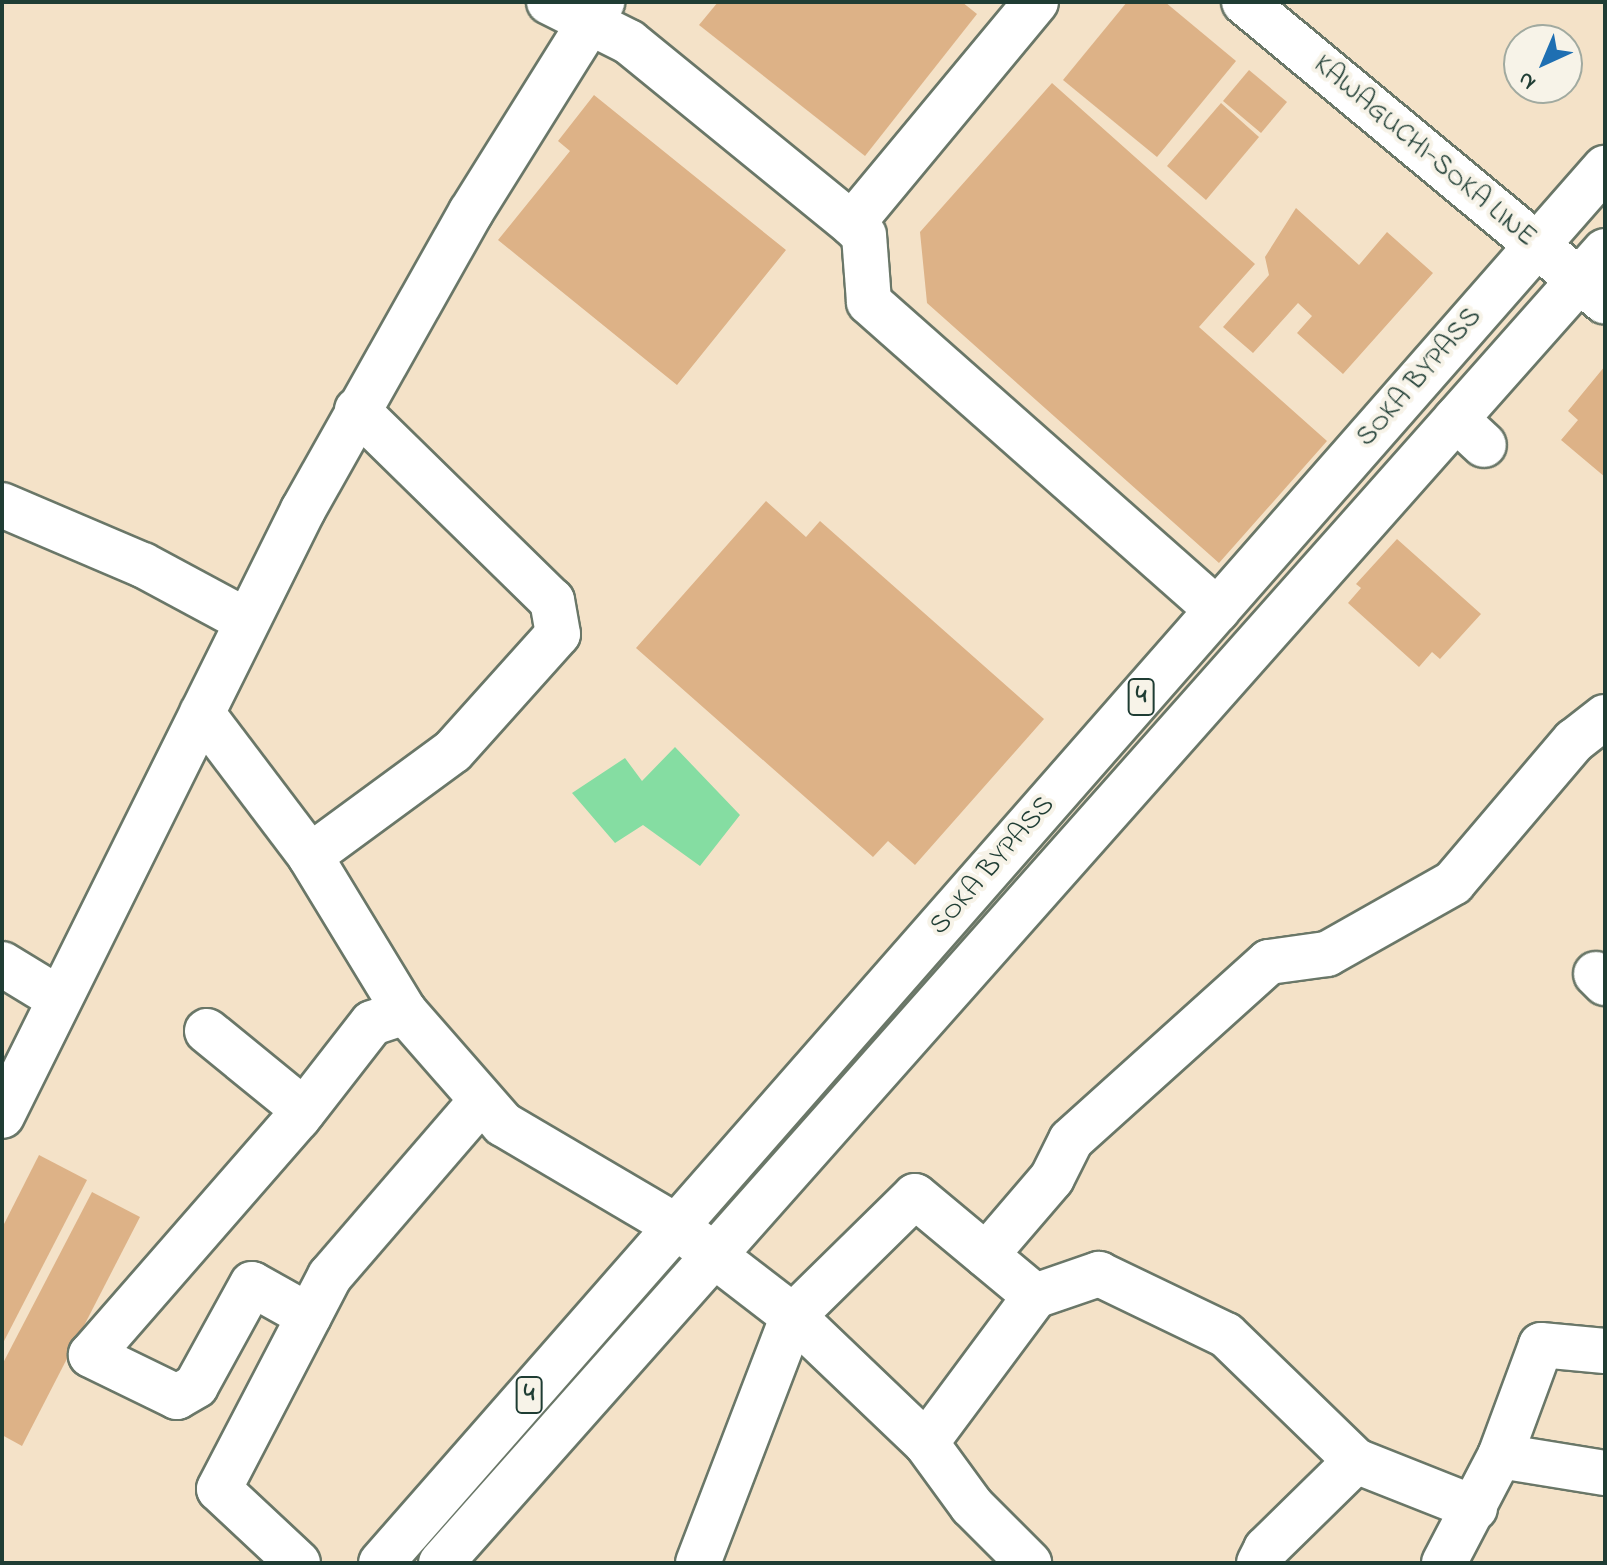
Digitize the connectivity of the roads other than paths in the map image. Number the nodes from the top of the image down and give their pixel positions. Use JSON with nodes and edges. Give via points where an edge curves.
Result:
{"nodes":[{"id":1,"x":549,"y":2,"type":"edge"},
{"id":2,"x":1036,"y":2,"type":"edge"},
{"id":3,"x":1244,"y":2,"type":"edge"},
{"id":4,"x":595,"y":12,"type":"edge"},
{"id":5,"x":1605,"y":168,"type":"edge"},
{"id":6,"x":852,"y":224,"type":"junction"},
{"id":7,"x":1536,"y":245,"type":"junction"},
{"id":8,"x":1596,"y":278,"type":"edge"},
{"id":9,"x":357,"y":410,"type":"junction"},
{"id":10,"x":2,"y":505,"type":"edge"},
{"id":11,"x":1217,"y":610,"type":"junction"},
{"id":12,"x":247,"y":621,"type":"junction"},
{"id":13,"x":202,"y":713,"type":"junction"},
{"id":14,"x":1605,"y":717,"type":"edge"},
{"id":15,"x":310,"y":856,"type":"junction"},
{"id":16,"x":2,"y":964,"type":"edge"},
{"id":17,"x":58,"y":998,"type":"junction"},
{"id":18,"x":405,"y":1012,"type":"junction"},
{"id":19,"x":207,"y":1031,"type":"dead end"},
{"id":20,"x":481,"y":1101,"type":"junction"},
{"id":21,"x":304,"y":1110,"type":"junction"},
{"id":22,"x":2,"y":1116,"type":"edge"},
{"id":23,"x":676,"y":1226,"type":"junction"},
{"id":24,"x":714,"y":1252,"type":"junction"},
{"id":25,"x":986,"y":1255,"type":"junction"},
{"id":26,"x":1035,"y":1296,"type":"junction"},
{"id":27,"x":309,"y":1316,"type":"junction"},
{"id":28,"x":793,"y":1316,"type":"junction"},
{"id":29,"x":1605,"y":1351,"type":"edge"},
{"id":30,"x":926,"y":1443,"type":"junction"},
{"id":31,"x":1500,"y":1456,"type":"junction"},
{"id":32,"x":1356,"y":1461,"type":"junction"},
{"id":33,"x":1605,"y":1473,"type":"edge"},
{"id":34,"x":1475,"y":1508,"type":"junction"},
{"id":35,"x":298,"y":1563,"type":"edge"},
{"id":36,"x":381,"y":1563,"type":"edge"},
{"id":37,"x":441,"y":1563,"type":"edge"},
{"id":38,"x":698,"y":1563,"type":"edge"},
{"id":39,"x":1029,"y":1563,"type":"edge"},
{"id":40,"x":1259,"y":1563,"type":"edge"},
{"id":41,"x":1444,"y":1563,"type":"edge"}],
"edges":[{"from":1,"to":4,"type":"main road"},
{"from":2,"to":6,"type":"main road"},
{"from":3,"to":7,"type":"main road","name":"KAWAGUCHI-SOKA LINE"},
{"from":4,"to":6,"type":"main road"},
{"from":4,"to":9,"type":"main road"},
{"from":5,"to":7,"type":"main road","name":"SOKA BYPASS","number":"4"},
{"from":6,"to":11,"type":"main road","via":[[864,235],[869,302]]},
{"from":7,"to":8,"type":"main road","name":"KAWAGUCHI-SOKA LINE"},
{"from":7,"to":11,"type":"main road","name":"SOKA BYPASS","number":"4"},
{"from":8,"to":24,"type":"main road","name":"SOKA BYPASS","number":"4","via":[[1470,432]]},
{"from":9,"to":12,"type":"main road"},
{"from":9,"to":15,"type":"main road","via":[[552,601],[558,634],[453,751]]},
{"from":10,"to":12,"type":"main road","via":[[143,565]]},
{"from":11,"to":23,"type":"main road","name":"SOKA BYPASS","number":"4"},
{"from":12,"to":13,"type":"main road"},
{"from":13,"to":15,"type":"main road"},
{"from":13,"to":17,"type":"main road"},
{"from":14,"to":25,"type":"main road","via":[[1574,741],[1453,883],[1327,954],[1269,962],[1071,1140],[1052,1178]]},
{"from":15,"to":18,"type":"main road"},
{"from":16,"to":17,"type":"main road"},
{"from":17,"to":22,"type":"main road"},
{"from":18,"to":20,"type":"main road"},
{"from":18,"to":21,"type":"main road","via":[[372,1023]]},
{"from":19,"to":21,"type":"main road"},
{"from":20,"to":23,"type":"main road","via":[[503,1124]]},
{"from":20,"to":27,"type":"main road","via":[[330,1276]]},
{"from":21,"to":27,"type":"main road","via":[[91,1355],[177,1397],[196,1386],[252,1284]]},
{"from":23,"to":24,"type":"main road"},
{"from":23,"to":36,"type":"main road","name":"SOKA BYPASS","number":"4"},
{"from":24,"to":28,"type":"main road"},
{"from":24,"to":37,"type":"main road","name":"SOKA BYPASS","number":"4"},
{"from":25,"to":26,"type":"main road"},
{"from":25,"to":28,"type":"main road","via":[[915,1196]]},
{"from":26,"to":30,"type":"main road"},
{"from":26,"to":32,"type":"main road","via":[[1099,1274],[1226,1335]]},
{"from":27,"to":35,"type":"main road","via":[[219,1489]]},
{"from":28,"to":30,"type":"main road"},
{"from":28,"to":38,"type":"main road"},
{"from":29,"to":31,"type":"main road","via":[[1541,1345]]},
{"from":30,"to":39,"type":"main road","via":[[972,1506]]},
{"from":31,"to":33,"type":"main road"},
{"from":31,"to":34,"type":"main road"},
{"from":32,"to":34,"type":"main road"},
{"from":32,"to":40,"type":"main road","via":[[1266,1549]]},
{"from":34,"to":41,"type":"main road"}]}
